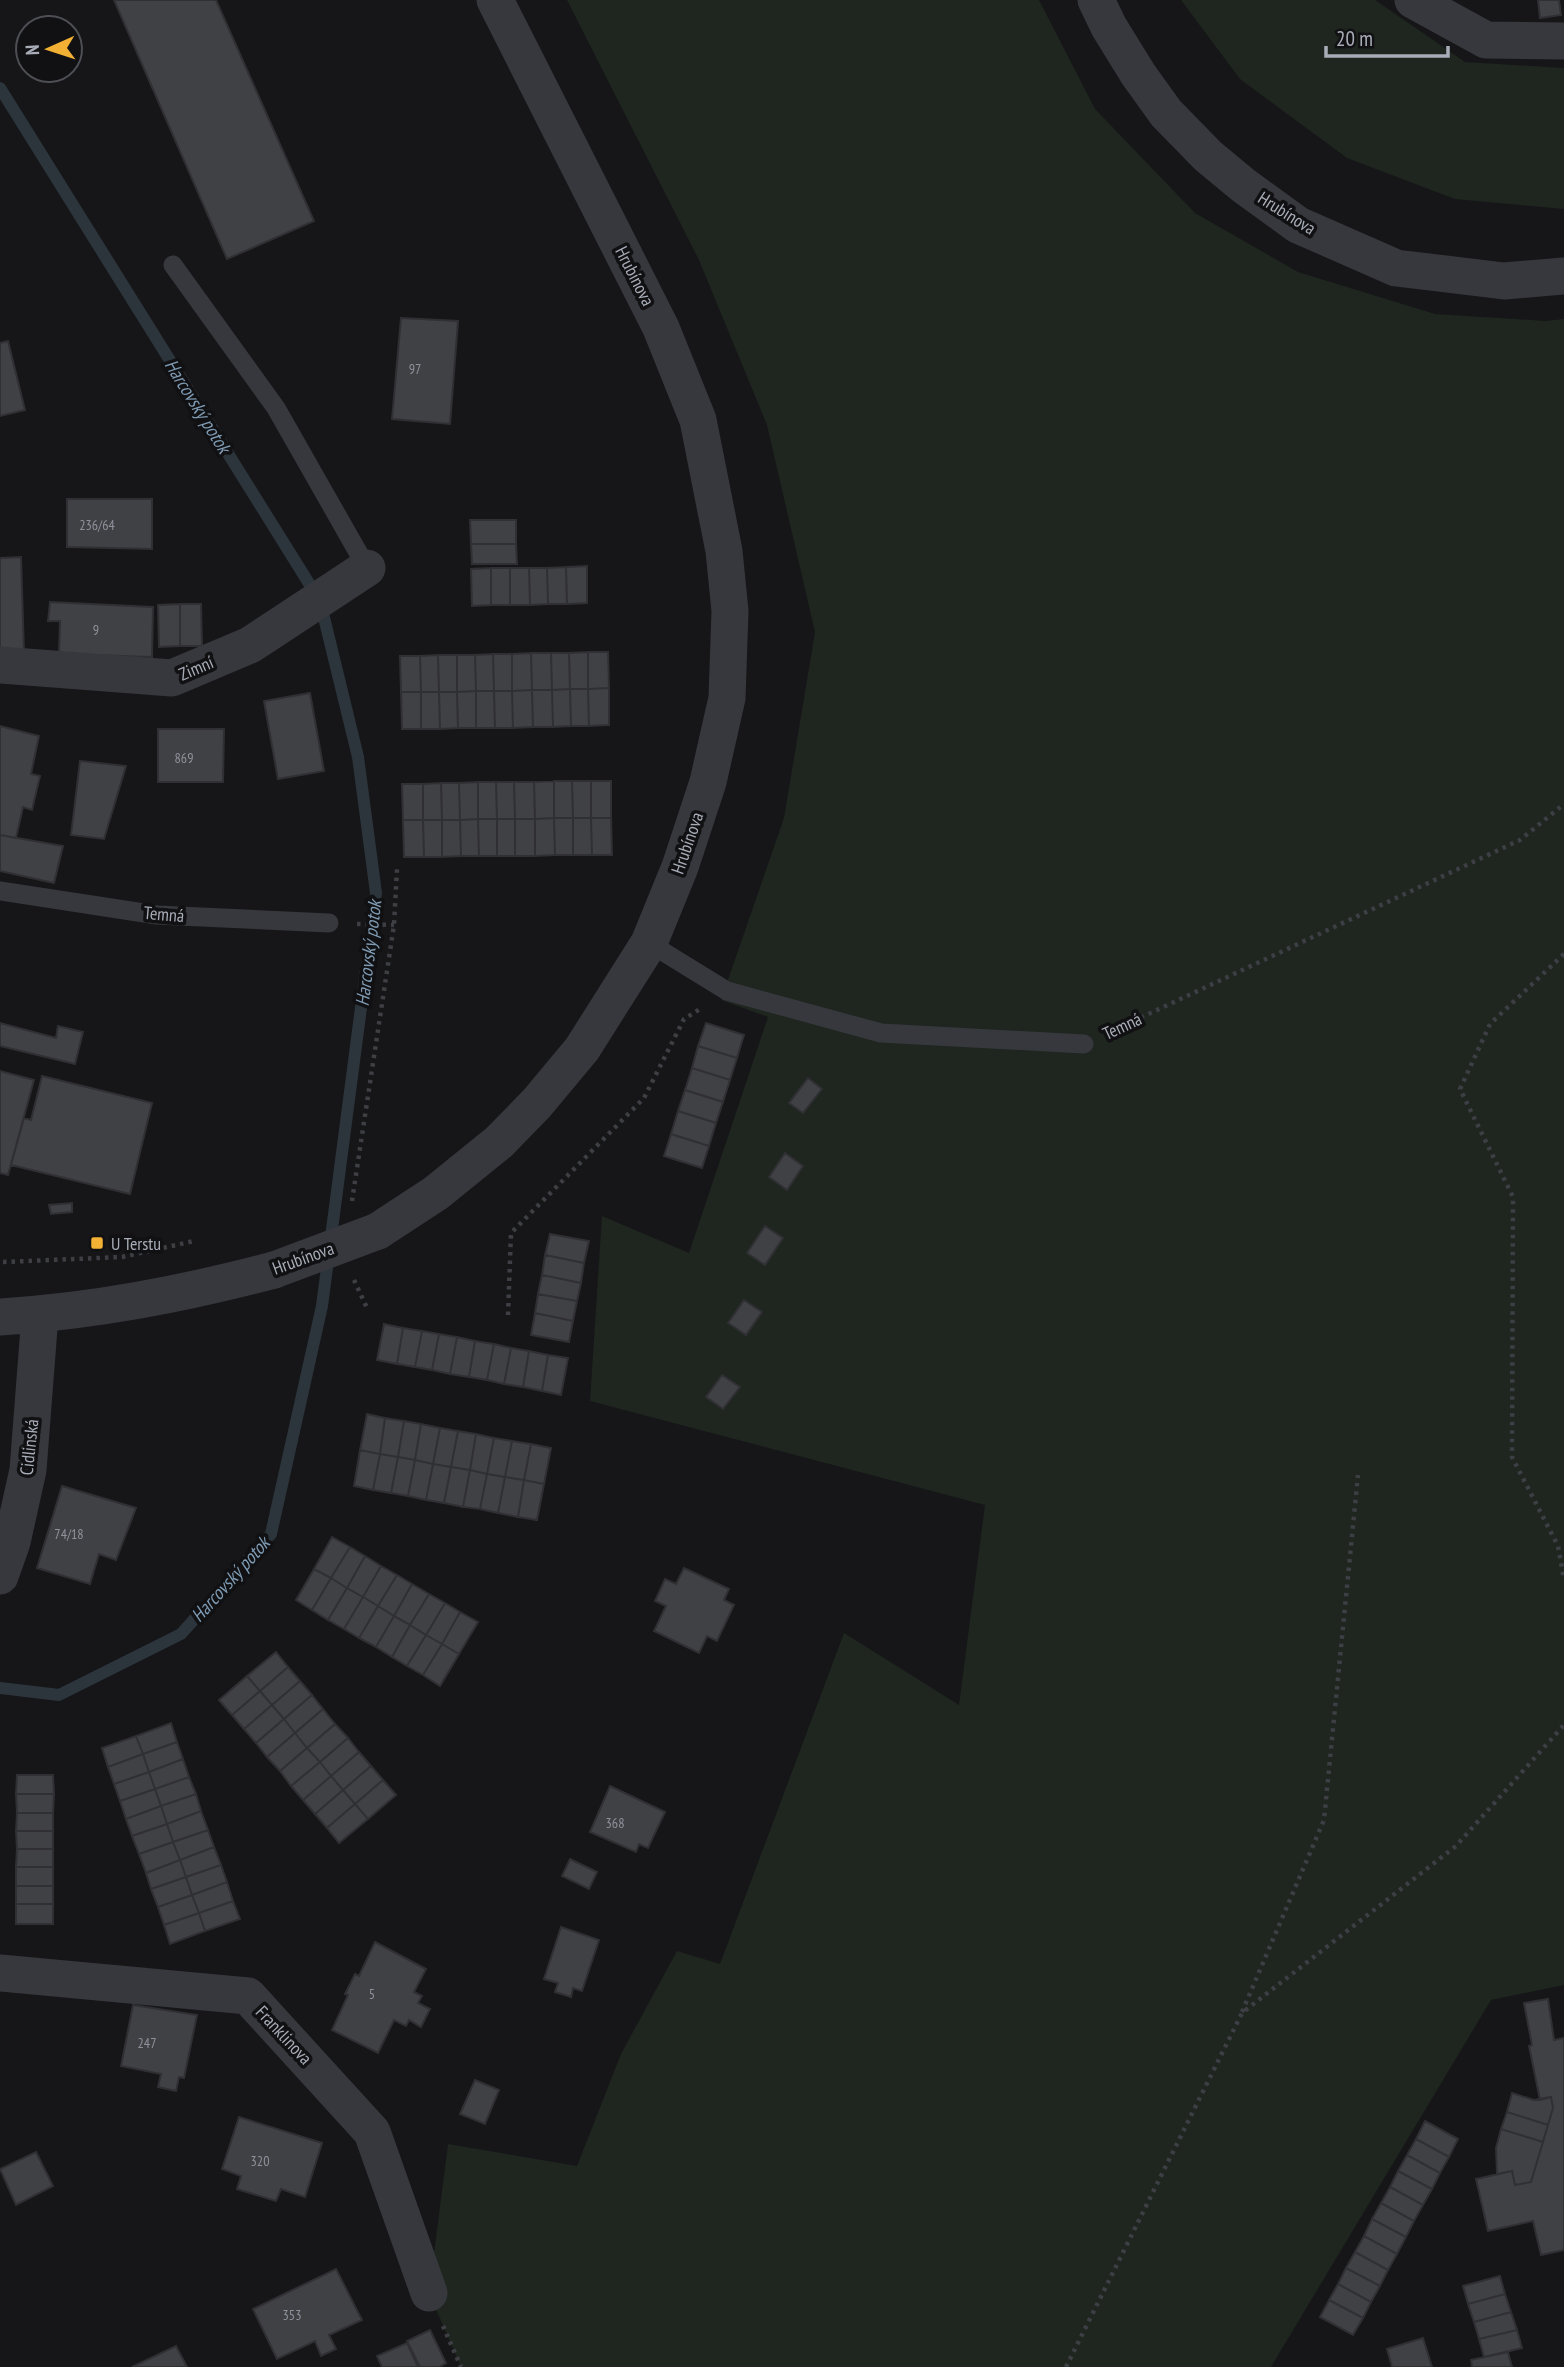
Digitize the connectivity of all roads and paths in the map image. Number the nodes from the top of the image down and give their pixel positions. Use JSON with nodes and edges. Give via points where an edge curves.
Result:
{"nodes":[{"id":1,"x":495,"y":0,"type":"edge"},
{"id":2,"x":1096,"y":0,"type":"edge"},
{"id":3,"x":1413,"y":0,"type":"edge"},
{"id":4,"x":1564,"y":41,"type":"edge"},
{"id":5,"x":173,"y":264,"type":"dead end"},
{"id":6,"x":1564,"y":275,"type":"edge"},
{"id":7,"x":356,"y":575,"type":"joint"},
{"id":8,"x":0,"y":665,"type":"edge"},
{"id":9,"x":1564,"y":804,"type":"edge"},
{"id":10,"x":397,"y":869,"type":"dead end"},
{"id":11,"x":0,"y":891,"type":"edge"},
{"id":12,"x":329,"y":923,"type":"dead end"},
{"id":13,"x":649,"y":943,"type":"junction"},
{"id":14,"x":1564,"y":954,"type":"edge"},
{"id":15,"x":727,"y":991,"type":"junction"},
{"id":16,"x":1084,"y":1044,"type":"joint"},
{"id":17,"x":364,"y":1222,"type":"junction"},
{"id":18,"x":194,"y":1241,"type":"dead end"},
{"id":19,"x":1,"y":1263,"type":"edge"},
{"id":20,"x":350,"y":1273,"type":"dead end"},
{"id":21,"x":367,"y":1308,"type":"dead end"},
{"id":22,"x":40,"y":1315,"type":"junction"},
{"id":23,"x":508,"y":1315,"type":"dead end"},
{"id":24,"x":0,"y":1317,"type":"edge"},
{"id":25,"x":1358,"y":1475,"type":"dead end"},
{"id":26,"x":0,"y":1576,"type":"edge"},
{"id":27,"x":1564,"y":1579,"type":"edge"},
{"id":28,"x":1564,"y":1725,"type":"edge"},
{"id":29,"x":0,"y":1973,"type":"edge"},
{"id":30,"x":1242,"y":2013,"type":"junction"},
{"id":31,"x":429,"y":2293,"type":"dead end"},
{"id":32,"x":1066,"y":2366,"type":"edge"}],
"edges":[{"from":1,"to":13,"type":"street","name":"Hrubínova","via":[[666,339],[698,420],[724,551],[730,611],[727,698],[708,782]]},
{"from":2,"to":6,"type":"street","name":"Hrubínova","via":[[1166,113],[1208,156],[1298,225],[1396,268],[1504,281]]},
{"from":3,"to":4,"type":"street","via":[[1486,40]]},
{"from":5,"to":7,"type":"lane","via":[[276,408]]},
{"from":7,"to":8,"type":"street","name":"Zimní","via":[[250,645],[172,678]]},
{"from":9,"to":16,"type":"path","name":"Temná","via":[[1520,840]]},
{"from":10,"to":17,"type":"path"},
{"from":11,"to":12,"type":"lane","name":"Temná","via":[[157,915]]},
{"from":13,"to":15,"type":"lane","name":"Temná"},
{"from":13,"to":17,"type":"street","name":"Hrubínova","via":[[582,1049],[499,1142],[436,1193]]},
{"from":14,"to":27,"type":"path","via":[[1490,1024],[1460,1089],[1513,1197],[1512,1457],[1558,1546]]},
{"from":15,"to":16,"type":"lane","name":"Temná","via":[[881,1033]]},
{"from":15,"to":23,"type":"path","via":[[684,1019],[644,1098],[511,1233]]},
{"from":17,"to":22,"type":"street","name":"Hrubínova","bridge":true,"via":[[274,1270],[102,1308]]},
{"from":18,"to":19,"type":"path","via":[[122,1257]]},
{"from":20,"to":21,"type":"path"},
{"from":22,"to":24,"type":"street","name":"Hrubínova"},
{"from":22,"to":26,"type":"street","name":"Cidlinská","via":[[28,1470]]},
{"from":25,"to":30,"type":"path","via":[[1324,1820]]},
{"from":28,"to":30,"type":"path","via":[[1456,1846]]},
{"from":29,"to":31,"type":"street","name":"Franklinova","via":[[248,1996],[372,2132]]},
{"from":30,"to":32,"type":"path"}]}
